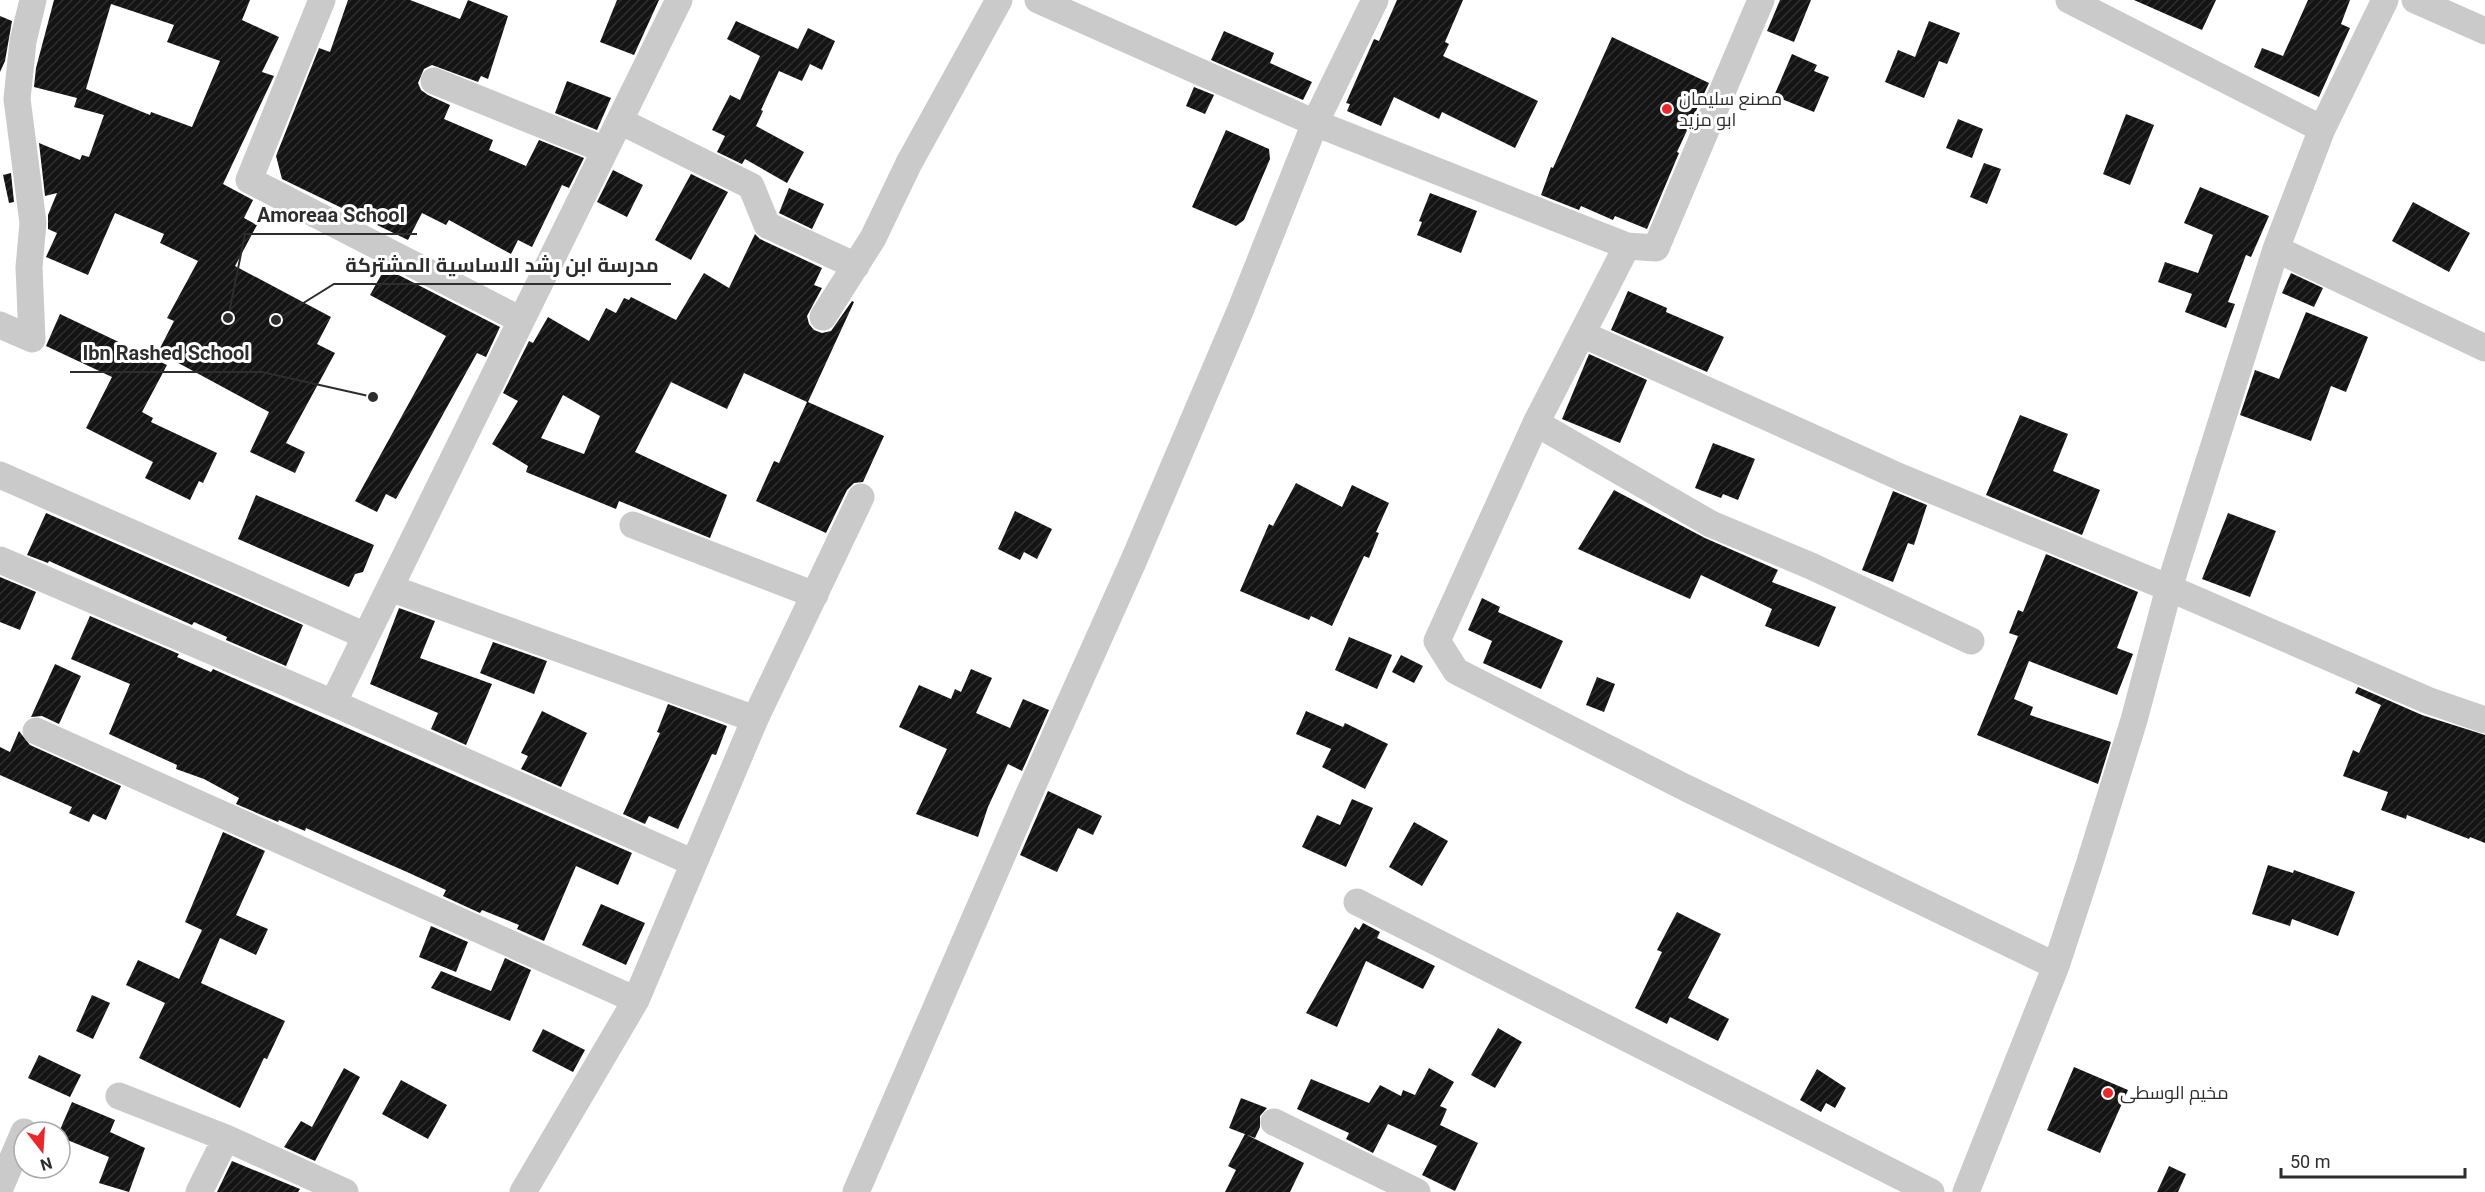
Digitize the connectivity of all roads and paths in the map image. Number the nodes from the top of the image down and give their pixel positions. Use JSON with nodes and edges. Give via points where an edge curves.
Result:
{"nodes":[{"id":1,"x":33,"y":0,"type":"edge"},
{"id":2,"x":322,"y":0,"type":"edge"},
{"id":3,"x":679,"y":0,"type":"edge"},
{"id":4,"x":999,"y":0,"type":"edge"},
{"id":5,"x":1038,"y":0,"type":"edge"},
{"id":6,"x":1375,"y":0,"type":"edge"},
{"id":7,"x":1761,"y":0,"type":"edge"},
{"id":8,"x":2069,"y":0,"type":"edge"},
{"id":9,"x":2385,"y":0,"type":"edge"},
{"id":10,"x":2415,"y":0,"type":"edge"},
{"id":11,"x":2485,"y":32,"type":"edge"},
{"id":12,"x":434,"y":81,"type":"dead end"},
{"id":13,"x":620,"y":121,"type":"junction"},
{"id":14,"x":1315,"y":123,"type":"junction"},
{"id":15,"x":2322,"y":129,"type":"junction"},
{"id":16,"x":605,"y":150,"type":"junction"},
{"id":17,"x":1627,"y":246,"type":"junction"},
{"id":18,"x":2276,"y":249,"type":"junction"},
{"id":19,"x":856,"y":266,"type":"junction"},
{"id":20,"x":823,"y":317,"type":"dead end"},
{"id":21,"x":521,"y":320,"type":"junction"},
{"id":22,"x":0,"y":325,"type":"edge"},
{"id":23,"x":1582,"y":334,"type":"junction"},
{"id":24,"x":2485,"y":348,"type":"edge"},
{"id":25,"x":1536,"y":423,"type":"junction"},
{"id":26,"x":0,"y":475,"type":"edge"},
{"id":27,"x":861,"y":497,"type":"dead end"},
{"id":28,"x":633,"y":525,"type":"dead end"},
{"id":29,"x":0,"y":560,"type":"edge"},
{"id":30,"x":390,"y":588,"type":"junction"},
{"id":31,"x":2169,"y":588,"type":"junction"},
{"id":32,"x":815,"y":595,"type":"junction"},
{"id":33,"x":366,"y":636,"type":"junction"},
{"id":34,"x":1971,"y":641,"type":"dead end"},
{"id":35,"x":333,"y":703,"type":"junction"},
{"id":36,"x":755,"y":719,"type":"junction"},
{"id":37,"x":2485,"y":720,"type":"edge"},
{"id":38,"x":36,"y":731,"type":"dead end"},
{"id":39,"x":694,"y":863,"type":"junction"},
{"id":40,"x":1357,"y":902,"type":"dead end"},
{"id":41,"x":2056,"y":966,"type":"junction"},
{"id":42,"x":636,"y":1000,"type":"junction"},
{"id":43,"x":119,"y":1096,"type":"dead end"},
{"id":44,"x":1274,"y":1122,"type":"dead end"},
{"id":45,"x":226,"y":1138,"type":"junction"},
{"id":46,"x":12,"y":1161,"type":"edge"},
{"id":47,"x":0,"y":1188,"type":"edge"},
{"id":48,"x":199,"y":1192,"type":"edge"},
{"id":49,"x":345,"y":1192,"type":"edge"},
{"id":50,"x":523,"y":1192,"type":"edge"},
{"id":51,"x":856,"y":1192,"type":"edge"},
{"id":52,"x":1418,"y":1192,"type":"edge"},
{"id":53,"x":1931,"y":1192,"type":"edge"},
{"id":54,"x":1966,"y":1192,"type":"edge"}],
"edges":[{"from":1,"to":22,"type":"street","via":[[23,41],[17,99],[33,223],[29,267],[32,339]]},
{"from":2,"to":21,"type":"street","via":[[249,180]]},
{"from":3,"to":13,"type":"street"},
{"from":4,"to":19,"type":"street"},
{"from":5,"to":14,"type":"street"},
{"from":6,"to":14,"type":"street"},
{"from":7,"to":17,"type":"street","via":[[1656,248]]},
{"from":8,"to":15,"type":"street"},
{"from":9,"to":15,"type":"street"},
{"from":10,"to":11,"type":"street"},
{"from":12,"to":16,"type":"street"},
{"from":13,"to":16,"type":"street"},
{"from":13,"to":19,"type":"street","via":[[750,186],[767,225]]},
{"from":14,"to":17,"type":"street"},
{"from":14,"to":51,"type":"street","via":[[1133,562]]},
{"from":15,"to":18,"type":"street"},
{"from":16,"to":21,"type":"street"},
{"from":17,"to":23,"type":"street"},
{"from":18,"to":24,"type":"street"},
{"from":18,"to":31,"type":"street"},
{"from":19,"to":20,"type":"street"},
{"from":21,"to":30,"type":"street"},
{"from":23,"to":25,"type":"street"},
{"from":23,"to":31,"type":"street","via":[[1900,477]]},
{"from":25,"to":34,"type":"street","via":[[1711,524]]},
{"from":25,"to":41,"type":"street","via":[[1437,641],[1456,671],[1686,788]]},
{"from":26,"to":33,"type":"street"},
{"from":27,"to":32,"type":"street"},
{"from":28,"to":32,"type":"street"},
{"from":29,"to":35,"type":"street"},
{"from":30,"to":33,"type":"street"},
{"from":30,"to":36,"type":"street"},
{"from":31,"to":37,"type":"street","via":[[2427,700]]},
{"from":31,"to":41,"type":"street","via":[[2130,731]]},
{"from":32,"to":36,"type":"street"},
{"from":33,"to":35,"type":"street"},
{"from":35,"to":39,"type":"street"},
{"from":36,"to":39,"type":"street"},
{"from":38,"to":42,"type":"street"},
{"from":39,"to":42,"type":"street"},
{"from":40,"to":53,"type":"street"},
{"from":41,"to":54,"type":"street"},
{"from":42,"to":50,"type":"street"},
{"from":43,"to":45,"type":"street"},
{"from":44,"to":52,"type":"street"},
{"from":45,"to":48,"type":"street"},
{"from":45,"to":49,"type":"street"},
{"from":46,"to":47,"type":"street"}]}
